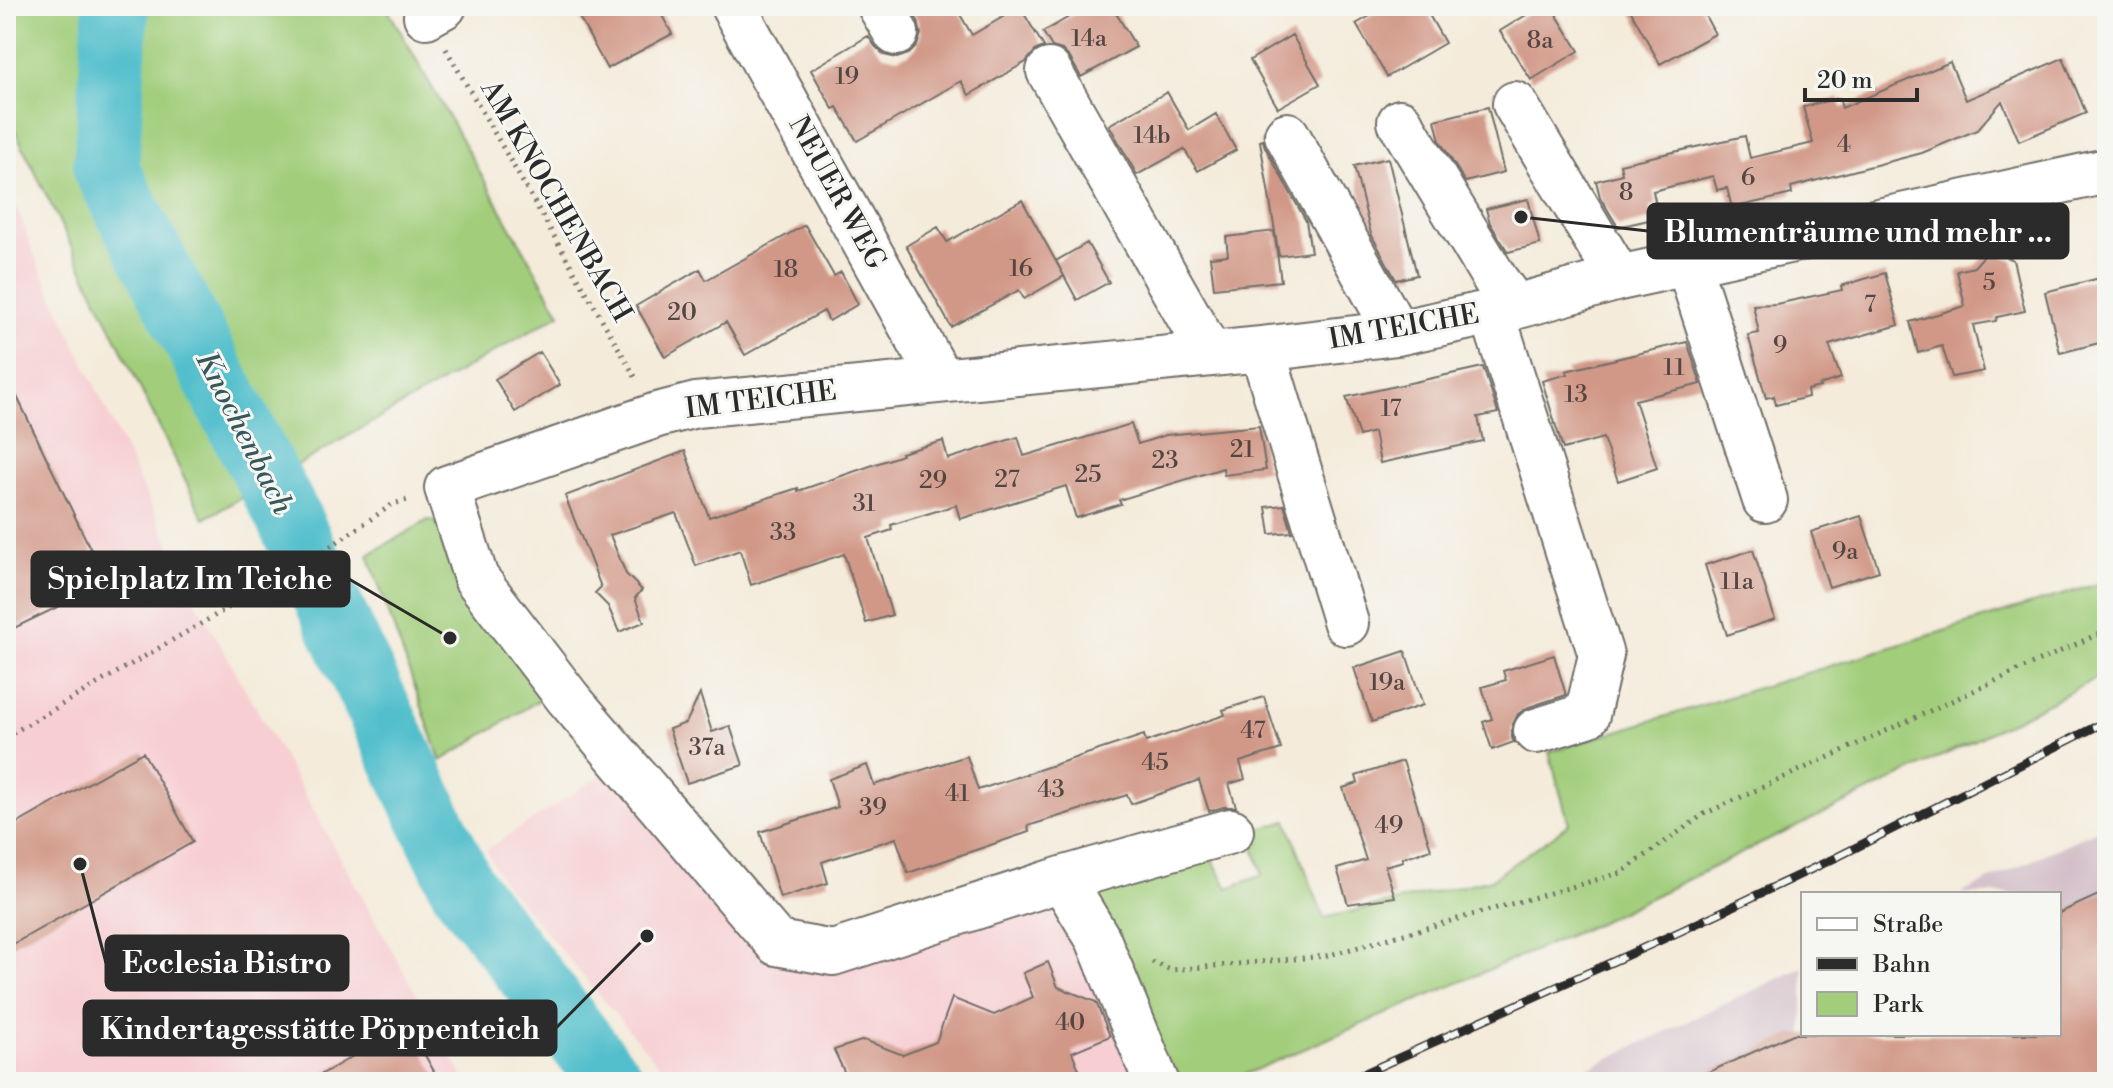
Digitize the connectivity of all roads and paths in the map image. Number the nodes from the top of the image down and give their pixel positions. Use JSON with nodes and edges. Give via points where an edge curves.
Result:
{"nodes":[{"id":1,"x":733,"y":6,"type":"edge"},
{"id":2,"x":435,"y":11,"type":"edge"},
{"id":3,"x":1049,"y":71,"type":"dead end"},
{"id":4,"x":1515,"y":104,"type":"dead end"},
{"id":5,"x":1400,"y":122,"type":"dead end"},
{"id":6,"x":1287,"y":135,"type":"dead end"},
{"id":7,"x":2107,"y":171,"type":"edge"},
{"id":8,"x":1703,"y":259,"type":"junction"},
{"id":9,"x":1619,"y":278,"type":"junction"},
{"id":10,"x":1504,"y":309,"type":"junction"},
{"id":11,"x":1397,"y":333,"type":"junction"},
{"id":12,"x":1262,"y":349,"type":"junction"},
{"id":13,"x":1210,"y":354,"type":"junction"},
{"id":14,"x":941,"y":380,"type":"junction"},
{"id":15,"x":657,"y":415,"type":"junction"},
{"id":16,"x":447,"y":488,"type":"junction"},
{"id":17,"x":1775,"y":496,"type":"dead end"},
{"id":18,"x":1346,"y":623,"type":"dead end"},
{"id":19,"x":2107,"y":630,"type":"edge"},
{"id":20,"x":1536,"y":731,"type":"dead end"},
{"id":21,"x":6,"y":737,"type":"edge"},
{"id":22,"x":1231,"y":831,"type":"dead end"},
{"id":23,"x":1062,"y":879,"type":"junction"},
{"id":24,"x":1098,"y":939,"type":"junction"},
{"id":25,"x":1156,"y":1081,"type":"edge"}],
"edges":[{"from":1,"to":14,"type":"street","name":"NEUER WEG"},
{"from":2,"to":15,"type":"path","name":"AM KNOCHENBACH"},
{"from":3,"to":13,"type":"street"},
{"from":4,"to":9,"type":"street"},
{"from":5,"to":10,"type":"street","via":[[1495,279]]},
{"from":6,"to":11,"type":"street"},
{"from":7,"to":8,"type":"street","name":"IM TEICHE"},
{"from":8,"to":9,"type":"street","name":"IM TEICHE"},
{"from":8,"to":17,"type":"street"},
{"from":9,"to":10,"type":"street","name":"IM TEICHE"},
{"from":10,"to":11,"type":"street","name":"IM TEICHE"},
{"from":10,"to":20,"type":"street","via":[[1601,655],[1587,715]]},
{"from":11,"to":12,"type":"street","name":"IM TEICHE"},
{"from":12,"to":13,"type":"street","name":"IM TEICHE"},
{"from":12,"to":18,"type":"street"},
{"from":13,"to":14,"type":"street","name":"IM TEICHE"},
{"from":14,"to":15,"type":"street","name":"IM TEICHE","via":[[696,405]]},
{"from":15,"to":16,"type":"street","name":"IM TEICHE"},
{"from":16,"to":21,"type":"path","via":[[393,504],[257,591]]},
{"from":16,"to":23,"type":"street","via":[[476,578],[568,698],[777,943],[833,953]]},
{"from":19,"to":24,"type":"path","via":[[1704,814],[1621,873],[1326,956],[1171,970]]},
{"from":22,"to":23,"type":"street"},
{"from":23,"to":24,"type":"street"},
{"from":24,"to":25,"type":"street"}]}
